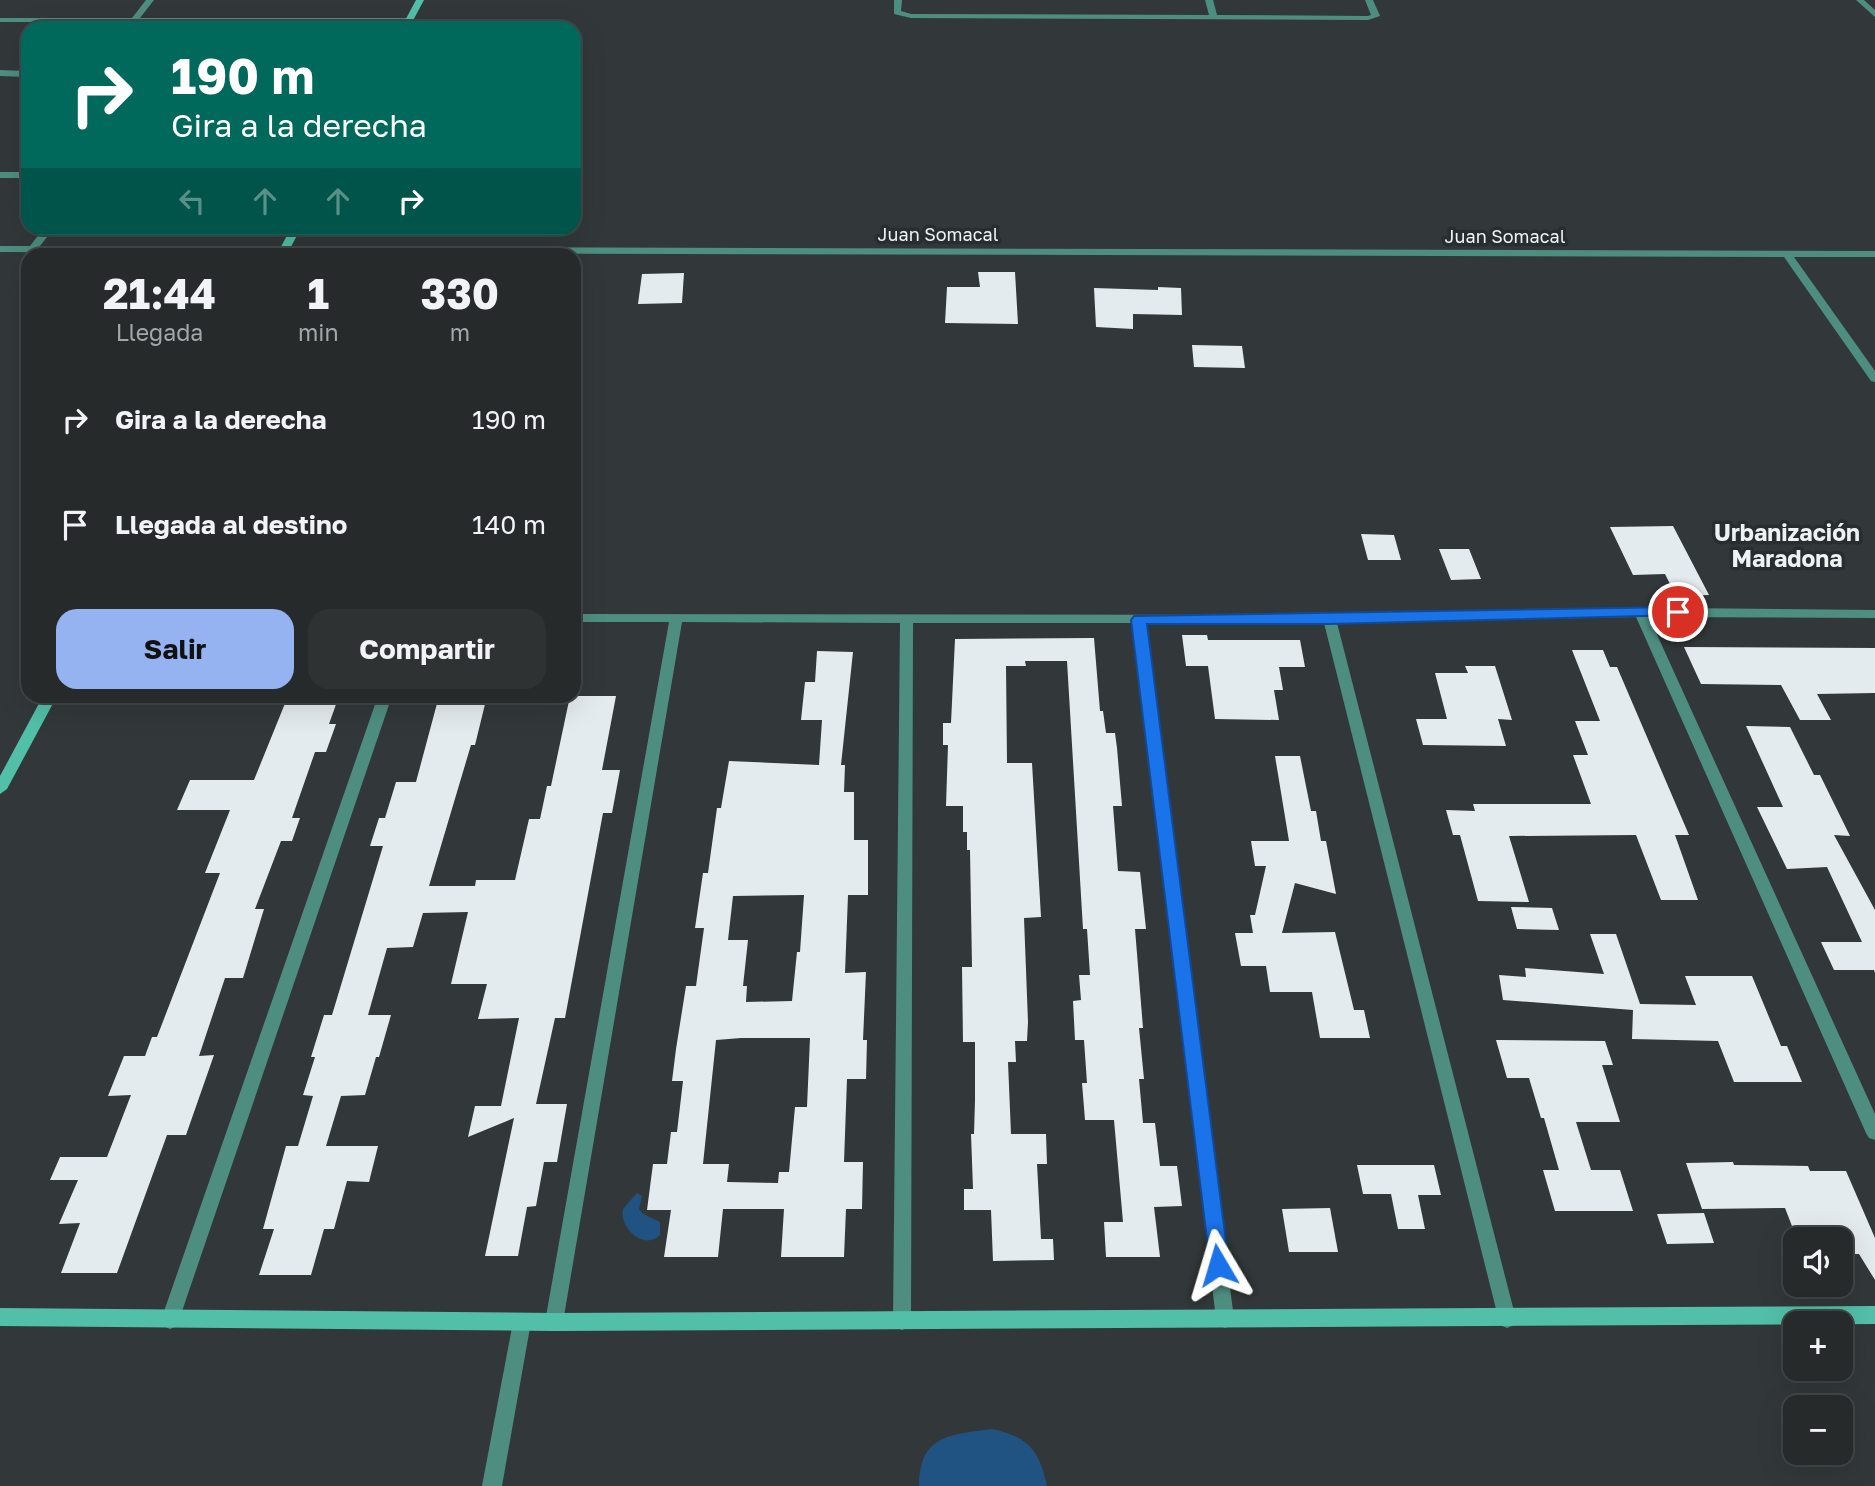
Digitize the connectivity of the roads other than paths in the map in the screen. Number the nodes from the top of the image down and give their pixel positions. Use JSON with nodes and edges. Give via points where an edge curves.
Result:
{"nodes":[{"id":1,"x":150,"y":0,"type":"edge"},
{"id":2,"x":420,"y":0,"type":"edge"},
{"id":3,"x":898,"y":0,"type":"edge"},
{"id":4,"x":1209,"y":0,"type":"edge"},
{"id":5,"x":1369,"y":0,"type":"edge"},
{"id":6,"x":1860,"y":0,"type":"edge"},
{"id":7,"x":1875,"y":15,"type":"edge"},
{"id":8,"x":1213,"y":17,"type":"junction"},
{"id":9,"x":0,"y":20,"type":"edge"},
{"id":10,"x":134,"y":20,"type":"junction"},
{"id":11,"x":29,"y":21,"type":"edge"},
{"id":12,"x":130,"y":21,"type":"edge"},
{"id":13,"x":202,"y":21,"type":"edge"},
{"id":14,"x":409,"y":21,"type":"edge"},
{"id":15,"x":1,"y":74,"type":"edge"},
{"id":16,"x":21,"y":74,"type":"edge"},
{"id":17,"x":0,"y":175,"type":"edge"},
{"id":18,"x":21,"y":175,"type":"edge"},
{"id":19,"x":0,"y":249,"type":"edge"},
{"id":20,"x":21,"y":250,"type":"edge"},
{"id":21,"x":581,"y":253,"type":"edge"},
{"id":22,"x":1787,"y":254,"type":"junction"},
{"id":23,"x":1875,"y":254,"type":"edge"},
{"id":24,"x":1875,"y":379,"type":"edge"},
{"id":25,"x":1875,"y":614,"type":"edge"},
{"id":26,"x":1642,"y":615,"type":"junction"},
{"id":27,"x":581,"y":618,"type":"edge"},
{"id":28,"x":676,"y":620,"type":"junction"},
{"id":29,"x":907,"y":620,"type":"junction"},
{"id":30,"x":1139,"y":620,"type":"junction"},
{"id":31,"x":1329,"y":620,"type":"junction"},
{"id":32,"x":46,"y":703,"type":"edge"},
{"id":33,"x":383,"y":703,"type":"edge"},
{"id":34,"x":0,"y":789,"type":"edge"},
{"id":35,"x":1875,"y":1133,"type":"edge"},
{"id":36,"x":1875,"y":1315,"type":"edge"},
{"id":37,"x":0,"y":1317,"type":"edge"},
{"id":38,"x":1225,"y":1319,"type":"junction"},
{"id":39,"x":1507,"y":1319,"type":"junction"},
{"id":40,"x":170,"y":1320,"type":"junction"},
{"id":41,"x":902,"y":1321,"type":"junction"},
{"id":42,"x":522,"y":1322,"type":"junction"},
{"id":43,"x":554,"y":1322,"type":"junction"},
{"id":44,"x":492,"y":1486,"type":"edge"}],
"edges":[{"from":1,"to":10,"type":"street"},
{"from":2,"to":14,"type":"main road"},
{"from":3,"to":8,"type":"street","via":[[897,12],[911,16],[1058,12]]},
{"from":4,"to":8,"type":"street"},
{"from":5,"to":8,"type":"street","via":[[1376,16],[1368,18]]},
{"from":6,"to":7,"type":"street"},
{"from":9,"to":11,"type":"street"},
{"from":10,"to":12,"type":"street"},
{"from":10,"to":13,"type":"street"},
{"from":15,"to":16,"type":"street"},
{"from":17,"to":18,"type":"street"},
{"from":19,"to":20,"type":"street","name":"Juan Somacal"},
{"from":21,"to":22,"type":"street","name":"Juan Somacal"},
{"from":22,"to":23,"type":"street","name":"Juan Somacal"},
{"from":22,"to":24,"type":"street"},
{"from":25,"to":26,"type":"street"},
{"from":26,"to":31,"type":"street"},
{"from":26,"to":35,"type":"street"},
{"from":27,"to":28,"type":"street"},
{"from":28,"to":29,"type":"street"},
{"from":28,"to":43,"type":"street"},
{"from":29,"to":30,"type":"street"},
{"from":29,"to":41,"type":"street"},
{"from":30,"to":31,"type":"street"},
{"from":30,"to":38,"type":"street"},
{"from":31,"to":39,"type":"street"},
{"from":32,"to":34,"type":"main road"},
{"from":33,"to":40,"type":"street"},
{"from":36,"to":39,"type":"main road"},
{"from":37,"to":40,"type":"main road"},
{"from":38,"to":39,"type":"main road"},
{"from":38,"to":41,"type":"main road"},
{"from":40,"to":42,"type":"main road"},
{"from":41,"to":43,"type":"main road"},
{"from":42,"to":43,"type":"main road"},
{"from":42,"to":44,"type":"street"}]}
